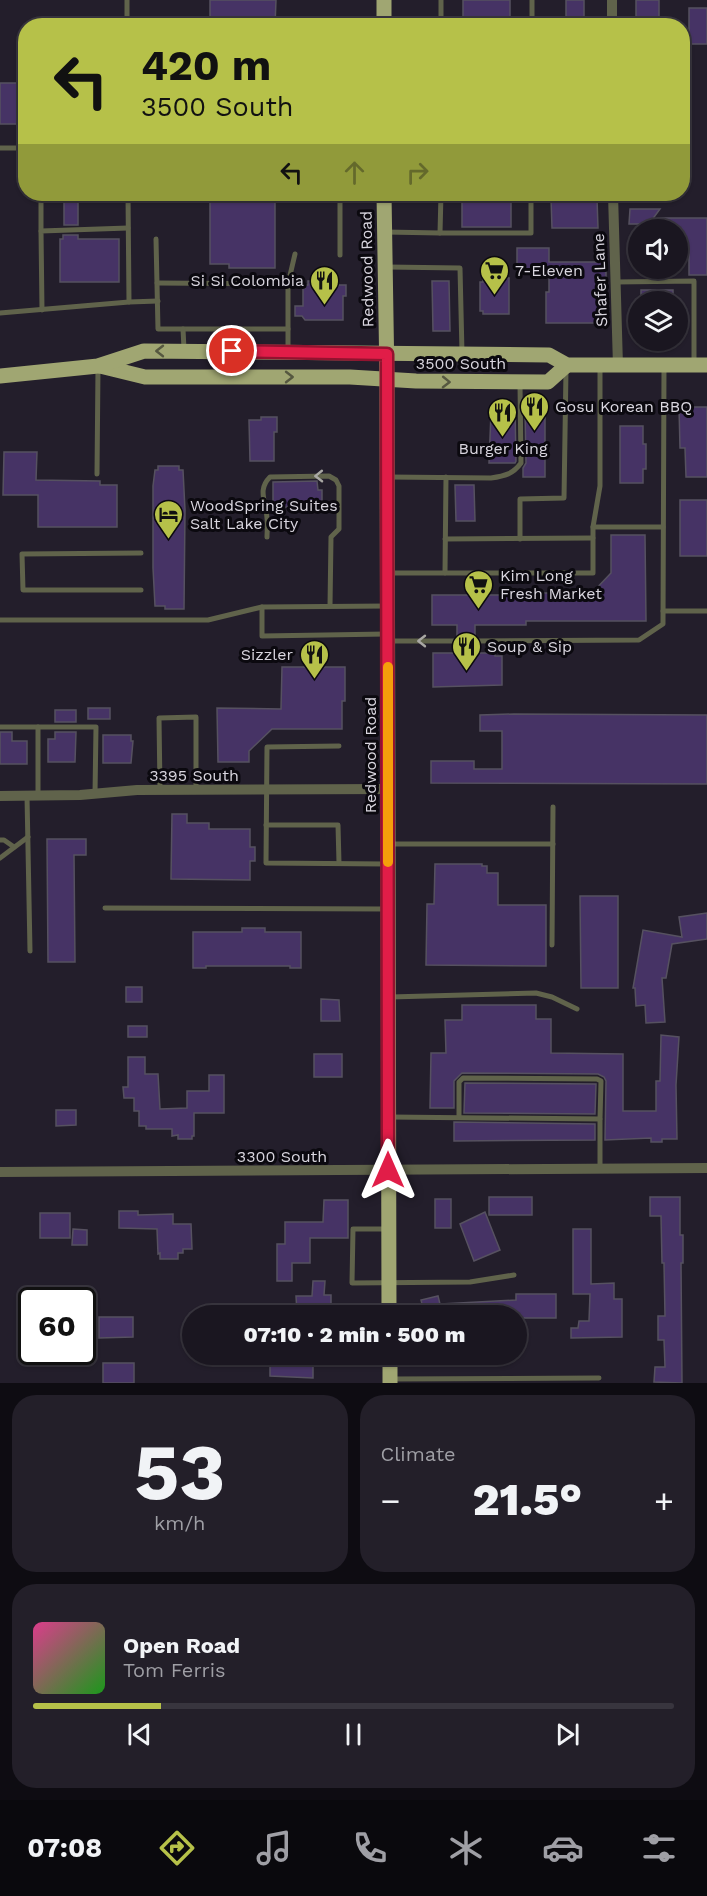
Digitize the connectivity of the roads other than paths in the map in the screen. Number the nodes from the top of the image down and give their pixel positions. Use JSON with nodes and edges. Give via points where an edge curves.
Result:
{"nodes":[{"id":1,"x":127,"y":0,"type":"edge"},
{"id":2,"x":384,"y":0,"type":"edge"},
{"id":3,"x":441,"y":0,"type":"edge"},
{"id":4,"x":532,"y":0,"type":"edge"},
{"id":5,"x":612,"y":0,"type":"edge"},
{"id":6,"x":127,"y":18,"type":"edge"},
{"id":7,"x":384,"y":18,"type":"edge"},
{"id":8,"x":441,"y":18,"type":"edge"},
{"id":9,"x":532,"y":18,"type":"edge"},
{"id":10,"x":612,"y":18,"type":"edge"},
{"id":11,"x":0,"y":148,"type":"edge"},
{"id":12,"x":18,"y":148,"type":"edge"},
{"id":13,"x":41,"y":201,"type":"edge"},
{"id":14,"x":128,"y":201,"type":"edge"},
{"id":15,"x":340,"y":201,"type":"edge"},
{"id":16,"x":384,"y":201,"type":"edge"},
{"id":17,"x":441,"y":201,"type":"edge"},
{"id":18,"x":531,"y":201,"type":"edge"},
{"id":19,"x":613,"y":201,"type":"edge"},
{"id":20,"x":128,"y":228,"type":"junction"},
{"id":21,"x":41,"y":231,"type":"junction"},
{"id":22,"x":385,"y":232,"type":"junction"},
{"id":23,"x":440,"y":233,"type":"junction"},
{"id":24,"x":156,"y":239,"type":"dead end"},
{"id":25,"x":295,"y":254,"type":"dead end"},
{"id":26,"x":340,"y":255,"type":"dead end"},
{"id":27,"x":385,"y":267,"type":"junction"},
{"id":28,"x":616,"y":282,"type":"junction"},
{"id":29,"x":158,"y":283,"type":"junction"},
{"id":30,"x":288,"y":284,"type":"junction"},
{"id":31,"x":158,"y":301,"type":"junction"},
{"id":32,"x":129,"y":302,"type":"junction"},
{"id":33,"x":42,"y":310,"type":"junction"},
{"id":34,"x":0,"y":313,"type":"edge"},
{"id":35,"x":183,"y":329,"type":"junction"},
{"id":36,"x":288,"y":329,"type":"junction"},
{"id":37,"x":184,"y":351,"type":"junction"},
{"id":38,"x":288,"y":351,"type":"junction"},
{"id":39,"x":387,"y":354,"type":"junction"},
{"id":40,"x":462,"y":355,"type":"junction"},
{"id":41,"x":664,"y":365,"type":"junction"},
{"id":42,"x":700,"y":365,"type":"edge"},
{"id":43,"x":98,"y":366,"type":"junction"},
{"id":44,"x":567,"y":366,"type":"junction"},
{"id":45,"x":600,"y":366,"type":"junction"},
{"id":46,"x":618,"y":366,"type":"junction"},
{"id":47,"x":0,"y":375,"type":"edge"},
{"id":48,"x":387,"y":380,"type":"junction"},
{"id":49,"x":520,"y":382,"type":"junction"},
{"id":50,"x":97,"y":474,"type":"dead end"},
{"id":51,"x":388,"y":477,"type":"junction"},
{"id":52,"x":446,"y":477,"type":"junction"},
{"id":53,"x":593,"y":527,"type":"junction"},
{"id":54,"x":663,"y":527,"type":"junction"},
{"id":55,"x":267,"y":537,"type":"dead end"},
{"id":56,"x":520,"y":538,"type":"junction"},
{"id":57,"x":593,"y":538,"type":"junction"},
{"id":58,"x":445,"y":539,"type":"junction"},
{"id":59,"x":141,"y":553,"type":"dead end"},
{"id":60,"x":388,"y":573,"type":"junction"},
{"id":61,"x":445,"y":573,"type":"junction"},
{"id":62,"x":141,"y":590,"type":"dead end"},
{"id":63,"x":330,"y":606,"type":"junction"},
{"id":64,"x":388,"y":606,"type":"junction"},
{"id":65,"x":262,"y":607,"type":"junction"},
{"id":66,"x":663,"y":610,"type":"junction"},
{"id":67,"x":707,"y":611,"type":"edge"},
{"id":68,"x":0,"y":620,"type":"edge"},
{"id":69,"x":388,"y":638,"type":"junction"},
{"id":70,"x":457,"y":641,"type":"dead end"},
{"id":71,"x":475,"y":641,"type":"dead end"},
{"id":72,"x":0,"y":727,"type":"edge"},
{"id":73,"x":38,"y":727,"type":"junction"},
{"id":74,"x":339,"y":746,"type":"dead end"},
{"id":75,"x":388,"y":789,"type":"junction"},
{"id":76,"x":160,"y":790,"type":"junction"},
{"id":77,"x":196,"y":790,"type":"junction"},
{"id":78,"x":266,"y":790,"type":"junction"},
{"id":79,"x":95,"y":794,"type":"junction"},
{"id":80,"x":38,"y":795,"type":"junction"},
{"id":81,"x":0,"y":796,"type":"edge"},
{"id":82,"x":27,"y":796,"type":"junction"},
{"id":83,"x":553,"y":807,"type":"dead end"},
{"id":84,"x":266,"y":825,"type":"junction"},
{"id":85,"x":27,"y":837,"type":"junction"},
{"id":86,"x":0,"y":840,"type":"edge"},
{"id":87,"x":388,"y":844,"type":"junction"},
{"id":88,"x":553,"y":844,"type":"junction"},
{"id":89,"x":14,"y":847,"type":"junction"},
{"id":90,"x":0,"y":858,"type":"edge"},
{"id":91,"x":339,"y":863,"type":"junction"},
{"id":92,"x":388,"y":864,"type":"junction"},
{"id":93,"x":105,"y":908,"type":"dead end"},
{"id":94,"x":388,"y":909,"type":"junction"},
{"id":95,"x":552,"y":945,"type":"dead end"},
{"id":96,"x":30,"y":951,"type":"dead end"},
{"id":97,"x":388,"y":997,"type":"junction"},
{"id":98,"x":577,"y":1009,"type":"dead end"},
{"id":99,"x":388,"y":1117,"type":"junction"},
{"id":100,"x":459,"y":1117,"type":"junction"},
{"id":101,"x":600,"y":1119,"type":"junction"},
{"id":102,"x":600,"y":1168,"type":"junction"},
{"id":103,"x":707,"y":1168,"type":"edge"},
{"id":104,"x":388,"y":1170,"type":"junction"},
{"id":105,"x":0,"y":1172,"type":"edge"},
{"id":106,"x":389,"y":1229,"type":"junction"},
{"id":107,"x":514,"y":1275,"type":"dead end"},
{"id":108,"x":389,"y":1283,"type":"junction"},
{"id":109,"x":389,"y":1305,"type":"edge"},
{"id":110,"x":390,"y":1365,"type":"edge"},
{"id":111,"x":599,"y":1378,"type":"dead end"},
{"id":112,"x":390,"y":1381,"type":"edge"}],
"edges":[{"from":1,"to":6,"type":"lane"},
{"from":2,"to":7,"type":"main road"},
{"from":3,"to":8,"type":"lane"},
{"from":4,"to":9,"type":"lane"},
{"from":5,"to":10,"type":"street"},
{"from":11,"to":12,"type":"lane"},
{"from":13,"to":21,"type":"lane"},
{"from":14,"to":20,"type":"lane"},
{"from":15,"to":26,"type":"lane"},
{"from":16,"to":22,"type":"main road","name":"Redwood Road"},
{"from":17,"to":23,"type":"lane"},
{"from":18,"to":23,"type":"lane","via":[[531,232]]},
{"from":19,"to":28,"type":"street","name":"Shafer Lane"},
{"from":20,"to":21,"type":"lane"},
{"from":20,"to":32,"type":"lane"},
{"from":21,"to":33,"type":"lane"},
{"from":22,"to":23,"type":"lane"},
{"from":22,"to":27,"type":"main road","name":"Redwood Road"},
{"from":24,"to":29,"type":"lane"},
{"from":25,"to":30,"type":"lane"},
{"from":27,"to":39,"type":"main road","name":"Redwood Road"},
{"from":27,"to":40,"type":"lane","via":[[460,268]]},
{"from":28,"to":42,"type":"lane","via":[[694,281]]},
{"from":28,"to":46,"type":"street","name":"Shafer Lane"},
{"from":29,"to":30,"type":"lane"},
{"from":29,"to":31,"type":"lane"},
{"from":30,"to":36,"type":"lane"},
{"from":31,"to":32,"type":"lane"},
{"from":31,"to":35,"type":"lane","via":[[158,329]]},
{"from":32,"to":33,"type":"lane"},
{"from":33,"to":34,"type":"lane"},
{"from":35,"to":36,"type":"lane"},
{"from":35,"to":37,"type":"lane"},
{"from":36,"to":38,"type":"lane"},
{"from":37,"to":38,"type":"main road","name":"3500 South"},
{"from":37,"to":43,"type":"main road","name":"3500 South","one_way":true,"via":[[144,351]]},
{"from":38,"to":39,"type":"main road","name":"3500 South"},
{"from":39,"to":40,"type":"main road","name":"3500 South"},
{"from":39,"to":48,"type":"main road","name":"Redwood Road"},
{"from":40,"to":44,"type":"main road","name":"3500 South","via":[[549,355]]},
{"from":41,"to":42,"type":"main road","name":"3500 South"},
{"from":41,"to":46,"type":"main road","name":"3500 South"},
{"from":41,"to":54,"type":"lane"},
{"from":43,"to":47,"type":"main road","name":"3500 South"},
{"from":43,"to":48,"type":"main road","name":"3500 South","one_way":true,"via":[[145,377]]},
{"from":43,"to":50,"type":"lane"},
{"from":44,"to":45,"type":"main road","name":"3500 South"},
{"from":44,"to":49,"type":"main road","name":"3500 South","via":[[548,382]]},
{"from":44,"to":56,"type":"lane","via":[[564,498],[520,499]]},
{"from":45,"to":46,"type":"main road","name":"3500 South"},
{"from":45,"to":53,"type":"lane","via":[[600,486]]},
{"from":48,"to":49,"type":"main road","name":"3500 South","one_way":true},
{"from":48,"to":51,"type":"main road","name":"Redwood Road"},
{"from":49,"to":52,"type":"lane","via":[[521,463],[516,470],[491,478]]},
{"from":51,"to":52,"type":"lane"},
{"from":51,"to":60,"type":"main road","name":"Redwood Road"},
{"from":52,"to":58,"type":"lane"},
{"from":53,"to":54,"type":"lane"},
{"from":53,"to":57,"type":"lane"},
{"from":54,"to":66,"type":"lane"},
{"from":63,"to":55,"type":"lane","one_way":true,"via":[[332,537],[339,529],[336,480],[329,476],[270,477],[262,490]]},
{"from":56,"to":57,"type":"lane"},
{"from":56,"to":58,"type":"lane"},
{"from":57,"to":61,"type":"lane","via":[[593,573]]},
{"from":58,"to":61,"type":"lane"},
{"from":59,"to":62,"type":"lane","via":[[22,555],[23,590]]},
{"from":60,"to":61,"type":"lane"},
{"from":60,"to":64,"type":"main road","name":"Redwood Road"},
{"from":63,"to":64,"type":"lane"},
{"from":63,"to":65,"type":"lane"},
{"from":64,"to":69,"type":"main road","name":"Redwood Road"},
{"from":65,"to":68,"type":"lane","via":[[208,620]]},
{"from":65,"to":69,"type":"lane","via":[[262,636]]},
{"from":66,"to":67,"type":"lane"},
{"from":66,"to":71,"type":"lane","via":[[663,624],[639,640]]},
{"from":70,"to":69,"type":"lane","one_way":true},
{"from":69,"to":75,"type":"main road","name":"Redwood Road"},
{"from":72,"to":73,"type":"lane"},
{"from":73,"to":79,"type":"lane","via":[[96,727]]},
{"from":73,"to":80,"type":"lane"},
{"from":74,"to":78,"type":"lane","via":[[267,747]]},
{"from":75,"to":78,"type":"street","name":"3395 South"},
{"from":75,"to":87,"type":"main road","name":"Redwood Road"},
{"from":76,"to":77,"type":"street","name":"3395 South"},
{"from":76,"to":77,"type":"lane","via":[[159,718],[196,717]]},
{"from":76,"to":79,"type":"street","name":"3395 South"},
{"from":77,"to":78,"type":"street","name":"3395 South"},
{"from":78,"to":84,"type":"lane"},
{"from":79,"to":80,"type":"street","name":"3395 South"},
{"from":80,"to":82,"type":"street","name":"3395 South"},
{"from":81,"to":82,"type":"street","name":"3395 South"},
{"from":82,"to":85,"type":"lane"},
{"from":83,"to":88,"type":"lane"},
{"from":84,"to":91,"type":"lane","via":[[338,825]]},
{"from":84,"to":91,"type":"lane","via":[[266,863]]},
{"from":85,"to":89,"type":"lane"},
{"from":85,"to":96,"type":"lane"},
{"from":86,"to":89,"type":"lane"},
{"from":87,"to":88,"type":"lane"},
{"from":87,"to":92,"type":"main road","name":"Redwood Road"},
{"from":88,"to":95,"type":"lane"},
{"from":89,"to":90,"type":"lane"},
{"from":91,"to":92,"type":"lane"},
{"from":92,"to":94,"type":"main road","name":"Redwood Road"},
{"from":93,"to":94,"type":"lane"},
{"from":94,"to":97,"type":"main road","name":"Redwood Road"},
{"from":97,"to":98,"type":"lane","via":[[536,993]]},
{"from":97,"to":99,"type":"main road","name":"Redwood Road"},
{"from":99,"to":100,"type":"lane"},
{"from":99,"to":104,"type":"main road","name":"Redwood Road"},
{"from":100,"to":101,"type":"lane"},
{"from":100,"to":101,"type":"lane","via":[[459,1082],[463,1078],[597,1079],[601,1081]]},
{"from":101,"to":102,"type":"lane"},
{"from":102,"to":103,"type":"street","name":"3300 South"},
{"from":102,"to":104,"type":"street","name":"3300 South"},
{"from":104,"to":105,"type":"street","name":"3300 South"},
{"from":104,"to":106,"type":"main road","name":"Redwood Road"},
{"from":106,"to":108,"type":"main road","name":"Redwood Road"},
{"from":106,"to":108,"type":"lane","via":[[352,1229],[352,1283]]},
{"from":107,"to":108,"type":"lane","via":[[470,1282]]},
{"from":108,"to":109,"type":"main road","name":"Redwood Road"},
{"from":110,"to":112,"type":"main road"},
{"from":111,"to":112,"type":"lane"}]}
